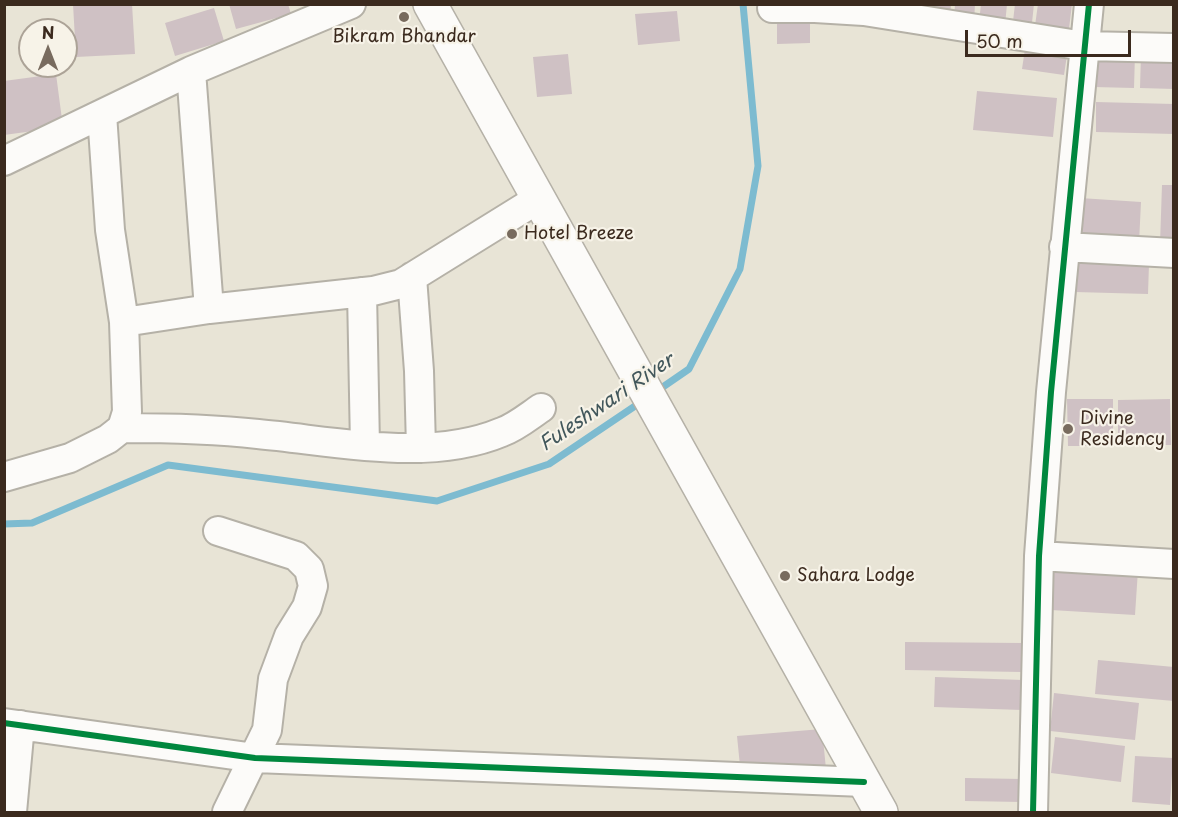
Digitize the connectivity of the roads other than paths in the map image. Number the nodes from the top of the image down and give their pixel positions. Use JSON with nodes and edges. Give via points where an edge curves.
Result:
{"nodes":[{"id":1,"x":351,"y":4,"type":"edge"},
{"id":2,"x":430,"y":4,"type":"edge"},
{"id":3,"x":1089,"y":4,"type":"edge"},
{"id":4,"x":772,"y":8,"type":"dead end"},
{"id":5,"x":1084,"y":46,"type":"junction"},
{"id":6,"x":1173,"y":48,"type":"edge"},
{"id":7,"x":191,"y":71,"type":"junction"},
{"id":8,"x":102,"y":114,"type":"junction"},
{"id":9,"x":4,"y":161,"type":"edge"},
{"id":10,"x":538,"y":199,"type":"junction"},
{"id":11,"x":1064,"y":247,"type":"junction"},
{"id":12,"x":1173,"y":253,"type":"edge"},
{"id":13,"x":412,"y":277,"type":"junction"},
{"id":14,"x":362,"y":292,"type":"junction"},
{"id":15,"x":209,"y":309,"type":"junction"},
{"id":16,"x":124,"y":322,"type":"junction"},
{"id":17,"x":541,"y":408,"type":"dead end"},
{"id":18,"x":122,"y":428,"type":"junction"},
{"id":19,"x":365,"y":446,"type":"junction"},
{"id":20,"x":421,"y":448,"type":"junction"},
{"id":21,"x":4,"y":477,"type":"edge"},
{"id":22,"x":218,"y":531,"type":"dead end"},
{"id":23,"x":1039,"y":556,"type":"junction"},
{"id":24,"x":1173,"y":564,"type":"edge"},
{"id":25,"x":12,"y":724,"type":"edge"},
{"id":26,"x":255,"y":758,"type":"junction"},
{"id":27,"x":864,"y":782,"type":"junction"},
{"id":28,"x":12,"y":813,"type":"edge"},
{"id":29,"x":227,"y":813,"type":"edge"},
{"id":30,"x":881,"y":813,"type":"edge"},
{"id":31,"x":1033,"y":813,"type":"edge"}],
"edges":[{"from":1,"to":7,"type":"street"},
{"from":2,"to":10,"type":"main road"},
{"from":3,"to":5,"type":"street"},
{"from":4,"to":5,"type":"street","via":[[864,11]]},
{"from":5,"to":6,"type":"street"},
{"from":5,"to":11,"type":"street"},
{"from":7,"to":8,"type":"street"},
{"from":7,"to":15,"type":"street"},
{"from":8,"to":9,"type":"street"},
{"from":8,"to":16,"type":"street","via":[[110,230]]},
{"from":10,"to":13,"type":"street"},
{"from":10,"to":27,"type":"main road"},
{"from":11,"to":12,"type":"street"},
{"from":11,"to":23,"type":"street"},
{"from":13,"to":14,"type":"street","via":[[401,284]]},
{"from":13,"to":20,"type":"street"},
{"from":14,"to":15,"type":"street"},
{"from":14,"to":19,"type":"street"},
{"from":15,"to":16,"type":"street"},
{"from":16,"to":18,"type":"street","via":[[128,412]]},
{"from":17,"to":20,"type":"street","via":[[504,432]]},
{"from":18,"to":19,"type":"street","via":[[182,427]]},
{"from":18,"to":21,"type":"street","via":[[70,459]]},
{"from":19,"to":20,"type":"street"},
{"from":22,"to":26,"type":"street","via":[[296,556],[309,568],[312,586],[307,607],[289,636],[273,679],[267,730]]},
{"from":23,"to":24,"type":"street"},
{"from":23,"to":31,"type":"street"},
{"from":25,"to":26,"type":"street"},
{"from":25,"to":28,"type":"street"},
{"from":26,"to":27,"type":"street"},
{"from":26,"to":29,"type":"street"},
{"from":27,"to":30,"type":"main road"}]}
